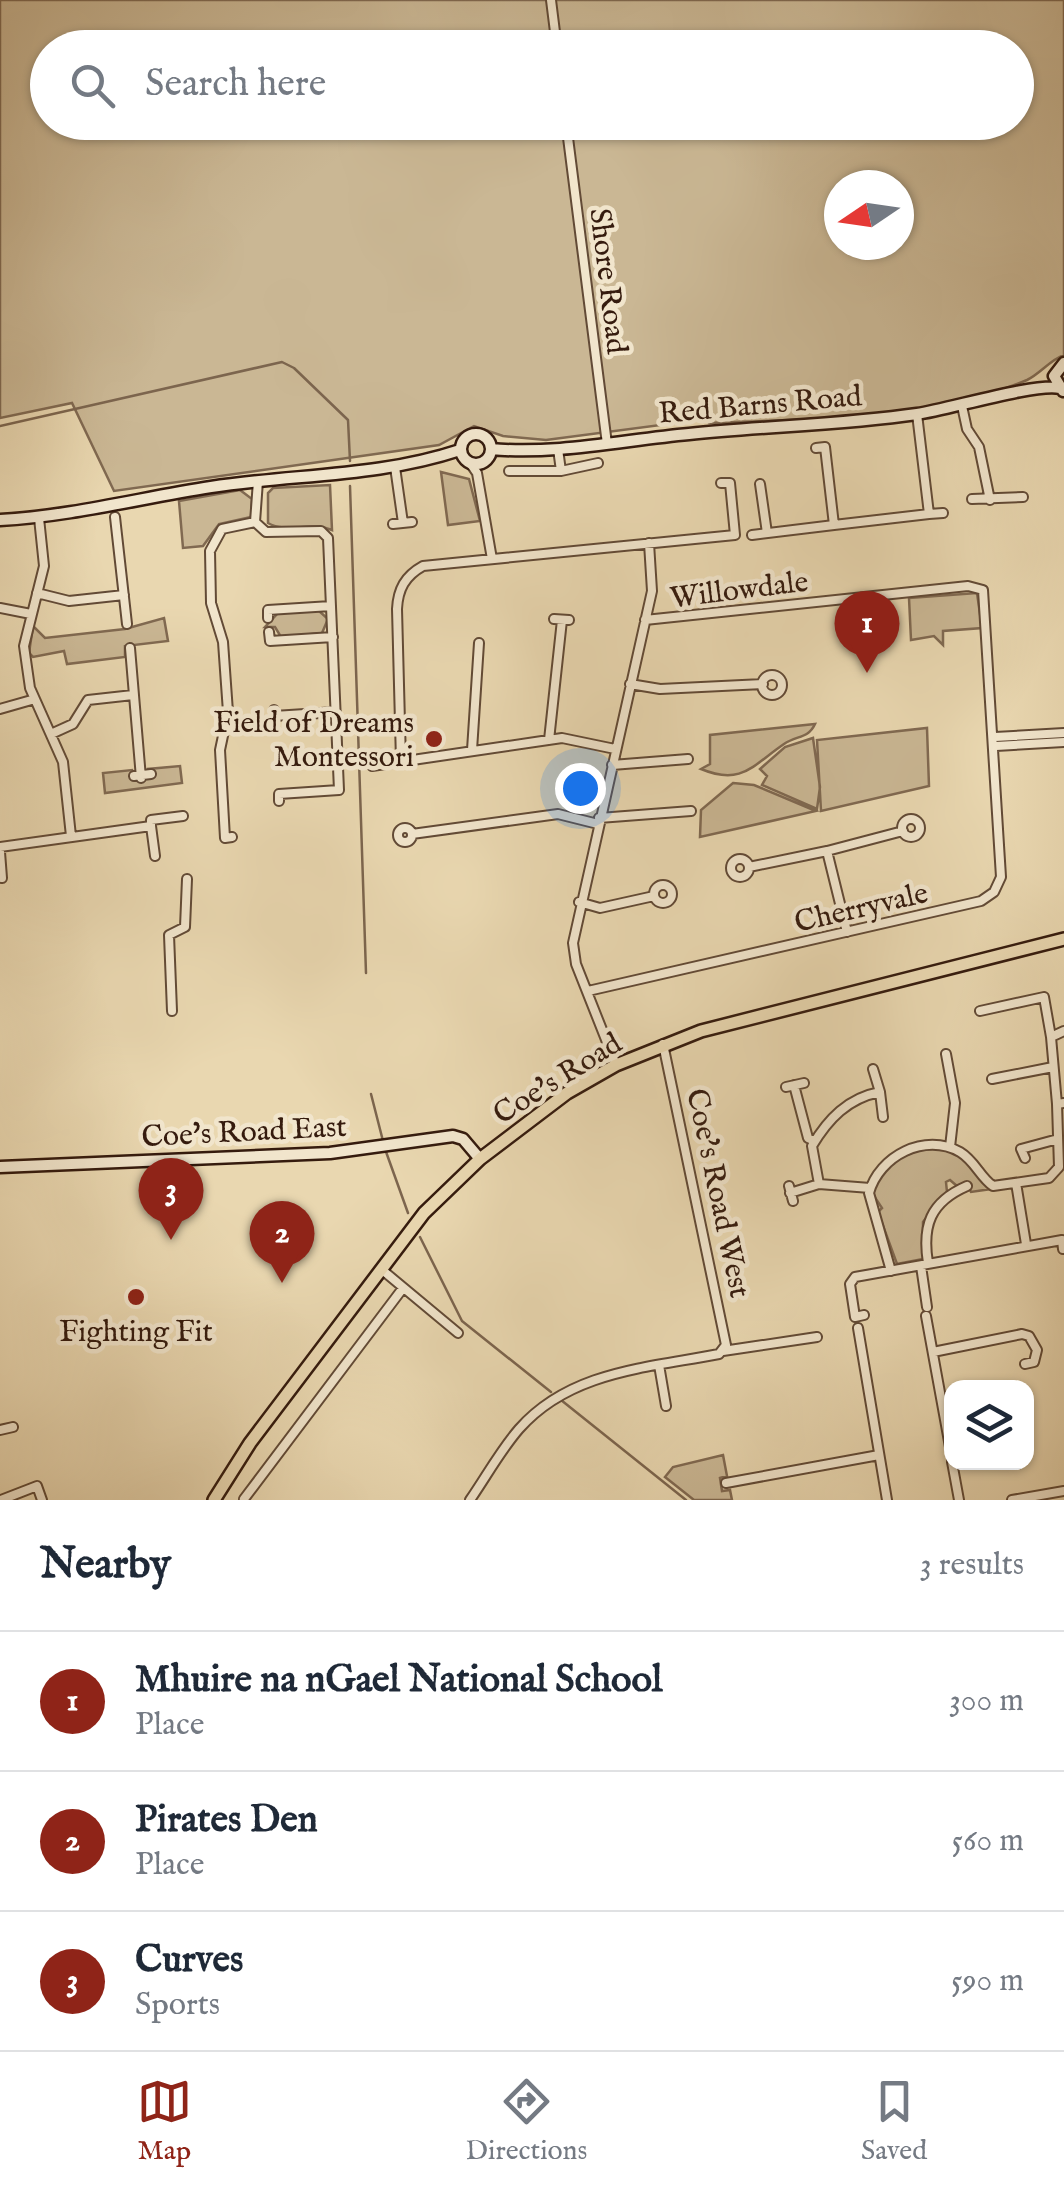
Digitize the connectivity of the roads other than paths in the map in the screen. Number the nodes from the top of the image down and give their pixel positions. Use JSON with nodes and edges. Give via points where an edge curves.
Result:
{"nodes":[{"id":1,"x":550,"y":0,"type":"edge"},
{"id":2,"x":554,"y":30,"type":"edge"},
{"id":3,"x":568,"y":140,"type":"edge"},
{"id":4,"x":1060,"y":367,"type":"edge"},
{"id":5,"x":1030,"y":389,"type":"junction"},
{"id":6,"x":1062,"y":390,"type":"edge"},
{"id":7,"x":962,"y":406,"type":"junction"},
{"id":8,"x":917,"y":414,"type":"junction"},
{"id":9,"x":607,"y":444,"type":"junction"},
{"id":10,"x":825,"y":447,"type":"dead end"},
{"id":11,"x":491,"y":449,"type":"junction"},
{"id":12,"x":558,"y":449,"type":"junction"},
{"id":13,"x":460,"y":450,"type":"junction"},
{"id":14,"x":483,"y":462,"type":"junction"},
{"id":15,"x":470,"y":463,"type":"junction"},
{"id":16,"x":598,"y":463,"type":"dead end"},
{"id":17,"x":395,"y":467,"type":"junction"},
{"id":18,"x":561,"y":472,"type":"junction"},
{"id":19,"x":509,"y":473,"type":"dead end"},
{"id":20,"x":477,"y":474,"type":"junction"},
{"id":21,"x":258,"y":481,"type":"junction"},
{"id":22,"x":721,"y":483,"type":"dead end"},
{"id":23,"x":760,"y":484,"type":"dead end"},
{"id":24,"x":1023,"y":497,"type":"dead end"},
{"id":25,"x":972,"y":499,"type":"dead end"},
{"id":26,"x":990,"y":500,"type":"junction"},
{"id":27,"x":944,"y":512,"type":"dead end"},
{"id":28,"x":930,"y":514,"type":"junction"},
{"id":29,"x":39,"y":518,"type":"junction"},
{"id":30,"x":115,"y":518,"type":"dead end"},
{"id":31,"x":0,"y":520,"type":"edge"},
{"id":32,"x":255,"y":522,"type":"junction"},
{"id":33,"x":402,"y":523,"type":"dead end"},
{"id":34,"x":834,"y":525,"type":"junction"},
{"id":35,"x":767,"y":533,"type":"junction"},
{"id":36,"x":752,"y":536,"type":"dead end"},
{"id":37,"x":650,"y":542,"type":"junction"},
{"id":38,"x":492,"y":559,"type":"junction"},
{"id":39,"x":37,"y":593,"type":"junction"},
{"id":40,"x":124,"y":594,"type":"junction"},
{"id":41,"x":332,"y":606,"type":"junction"},
{"id":42,"x":0,"y":608,"type":"edge"},
{"id":43,"x":31,"y":614,"type":"junction"},
{"id":44,"x":268,"y":618,"type":"dead end"},
{"id":45,"x":562,"y":620,"type":"dead end"},
{"id":46,"x":645,"y":620,"type":"junction"},
{"id":47,"x":127,"y":624,"type":"dead end"},
{"id":48,"x":269,"y":632,"type":"dead end"},
{"id":49,"x":333,"y":636,"type":"junction"},
{"id":50,"x":479,"y":643,"type":"dead end"},
{"id":51,"x":130,"y":648,"type":"dead end"},
{"id":52,"x":630,"y":684,"type":"junction"},
{"id":53,"x":763,"y":684,"type":"dead end"},
{"id":54,"x":133,"y":695,"type":"junction"},
{"id":55,"x":35,"y":700,"type":"junction"},
{"id":56,"x":0,"y":709,"type":"edge"},
{"id":57,"x":274,"y":710,"type":"dead end"},
{"id":58,"x":336,"y":712,"type":"junction"},
{"id":59,"x":1064,"y":733,"type":"edge"},
{"id":60,"x":51,"y":734,"type":"junction"},
{"id":61,"x":549,"y":740,"type":"junction"},
{"id":62,"x":996,"y":742,"type":"junction"},
{"id":63,"x":1064,"y":742,"type":"edge"},
{"id":64,"x":615,"y":749,"type":"junction"},
{"id":65,"x":472,"y":750,"type":"junction"},
{"id":66,"x":688,"y":758,"type":"dead end"},
{"id":67,"x":401,"y":761,"type":"junction"},
{"id":68,"x":612,"y":764,"type":"junction"},
{"id":69,"x":372,"y":766,"type":"dead end"},
{"id":70,"x":142,"y":776,"type":"dead end"},
{"id":71,"x":279,"y":801,"type":"dead end"},
{"id":72,"x":692,"y":812,"type":"dead end"},
{"id":73,"x":183,"y":816,"type":"dead end"},
{"id":74,"x":599,"y":821,"type":"junction"},
{"id":75,"x":151,"y":826,"type":"junction"},
{"id":76,"x":902,"y":831,"type":"dead end"},
{"id":77,"x":412,"y":834,"type":"dead end"},
{"id":78,"x":71,"y":836,"type":"junction"},
{"id":79,"x":232,"y":837,"type":"dead end"},
{"id":80,"x":0,"y":849,"type":"edge"},
{"id":81,"x":828,"y":851,"type":"junction"},
{"id":82,"x":155,"y":856,"type":"dead end"},
{"id":83,"x":749,"y":866,"type":"dead end"},
{"id":84,"x":2,"y":878,"type":"edge"},
{"id":85,"x":187,"y":879,"type":"dead end"},
{"id":86,"x":654,"y":896,"type":"dead end"},
{"id":87,"x":579,"y":902,"type":"junction"},
{"id":88,"x":847,"y":932,"type":"junction"},
{"id":89,"x":1064,"y":939,"type":"edge"},
{"id":90,"x":588,"y":991,"type":"junction"},
{"id":91,"x":172,"y":1011,"type":"dead end"},
{"id":92,"x":980,"y":1011,"type":"dead end"},
{"id":93,"x":1064,"y":1031,"type":"edge"},
{"id":94,"x":1051,"y":1037,"type":"junction"},
{"id":95,"x":663,"y":1044,"type":"junction"},
{"id":96,"x":946,"y":1054,"type":"dead end"},
{"id":97,"x":616,"y":1065,"type":"junction"},
{"id":98,"x":1053,"y":1067,"type":"junction"},
{"id":99,"x":873,"y":1069,"type":"dead end"},
{"id":100,"x":992,"y":1079,"type":"dead end"},
{"id":101,"x":795,"y":1085,"type":"dead end"},
{"id":102,"x":880,"y":1092,"type":"junction"},
{"id":103,"x":1060,"y":1103,"type":"edge"},
{"id":104,"x":882,"y":1117,"type":"dead end"},
{"id":105,"x":1058,"y":1140,"type":"junction"},
{"id":106,"x":815,"y":1141,"type":"junction"},
{"id":107,"x":950,"y":1147,"type":"junction"},
{"id":108,"x":1025,"y":1158,"type":"dead end"},
{"id":109,"x":480,"y":1159,"type":"junction"},
{"id":110,"x":0,"y":1167,"type":"edge"},
{"id":111,"x":1060,"y":1174,"type":"edge"},
{"id":112,"x":1016,"y":1183,"type":"junction"},
{"id":113,"x":819,"y":1184,"type":"junction"},
{"id":114,"x":966,"y":1186,"type":"dead end"},
{"id":115,"x":870,"y":1188,"type":"junction"},
{"id":116,"x":791,"y":1193,"type":"dead end"},
{"id":117,"x":1026,"y":1244,"type":"junction"},
{"id":118,"x":1062,"y":1249,"type":"edge"},
{"id":119,"x":924,"y":1265,"type":"junction"},
{"id":120,"x":380,"y":1269,"type":"junction"},
{"id":121,"x":891,"y":1271,"type":"junction"},
{"id":122,"x":403,"y":1288,"type":"junction"},
{"id":123,"x":864,"y":1316,"type":"dead end"},
{"id":124,"x":858,"y":1328,"type":"dead end"},
{"id":125,"x":458,"y":1334,"type":"dead end"},
{"id":126,"x":816,"y":1337,"type":"dead end"},
{"id":127,"x":723,"y":1351,"type":"junction"},
{"id":128,"x":933,"y":1352,"type":"junction"},
{"id":129,"x":660,"y":1364,"type":"junction"},
{"id":130,"x":1026,"y":1364,"type":"dead end"},
{"id":131,"x":944,"y":1401,"type":"edge"},
{"id":132,"x":666,"y":1406,"type":"dead end"},
{"id":133,"x":13,"y":1427,"type":"dead end"},
{"id":134,"x":0,"y":1430,"type":"edge"},
{"id":135,"x":879,"y":1455,"type":"junction"},
{"id":136,"x":954,"y":1470,"type":"edge"},
{"id":137,"x":222,"y":1482,"type":"junction"},
{"id":138,"x":726,"y":1483,"type":"dead end"},
{"id":139,"x":1064,"y":1491,"type":"edge"},
{"id":140,"x":16,"y":1497,"type":"edge"},
{"id":141,"x":244,"y":1498,"type":"edge"},
{"id":142,"x":0,"y":1500,"type":"edge"},
{"id":143,"x":42,"y":1500,"type":"edge"},
{"id":144,"x":203,"y":1500,"type":"edge"},
{"id":145,"x":214,"y":1500,"type":"edge"},
{"id":146,"x":470,"y":1500,"type":"edge"},
{"id":147,"x":887,"y":1500,"type":"edge"},
{"id":148,"x":959,"y":1500,"type":"edge"},
{"id":149,"x":1012,"y":1500,"type":"edge"}],
"edges":[{"from":1,"to":2,"type":"street"},
{"from":3,"to":9,"type":"street","name":"Shore Road"},
{"from":4,"to":5,"type":"street","name":"Red Barns Road"},
{"from":4,"to":6,"type":"street"},
{"from":5,"to":6,"type":"street","name":"Red Barns Road"},
{"from":5,"to":7,"type":"street","name":"Red Barns Road"},
{"from":7,"to":8,"type":"street","name":"Red Barns Road"},
{"from":7,"to":26,"type":"street"},
{"from":8,"to":9,"type":"street","name":"Red Barns Road"},
{"from":8,"to":28,"type":"street"},
{"from":9,"to":12,"type":"street","name":"Red Barns Road"},
{"from":10,"to":34,"type":"street"},
{"from":11,"to":12,"type":"street","name":"Red Barns Road"},
{"from":11,"to":13,"type":"street","via":[[475,433]]},
{"from":11,"to":14,"type":"street"},
{"from":12,"to":18,"type":"street"},
{"from":13,"to":15,"type":"street"},
{"from":13,"to":17,"type":"street"},
{"from":14,"to":15,"type":"street"},
{"from":14,"to":20,"type":"street"},
{"from":15,"to":20,"type":"street"},
{"from":16,"to":18,"type":"street"},
{"from":17,"to":21,"type":"street"},
{"from":17,"to":33,"type":"street"},
{"from":18,"to":19,"type":"street"},
{"from":20,"to":38,"type":"street"},
{"from":21,"to":29,"type":"street"},
{"from":21,"to":32,"type":"street"},
{"from":22,"to":37,"type":"street","via":[[730,483],[736,534]]},
{"from":23,"to":35,"type":"street"},
{"from":24,"to":26,"type":"street"},
{"from":25,"to":26,"type":"street"},
{"from":27,"to":28,"type":"street"},
{"from":28,"to":34,"type":"street"},
{"from":29,"to":31,"type":"street"},
{"from":29,"to":39,"type":"street","via":[[44,566]]},
{"from":30,"to":40,"type":"street"},
{"from":32,"to":41,"type":"street","via":[[266,532],[326,534]]},
{"from":32,"to":79,"type":"street","via":[[222,529],[210,551],[213,616],[225,661],[225,838]]},
{"from":34,"to":35,"type":"street"},
{"from":35,"to":36,"type":"street"},
{"from":37,"to":38,"type":"street"},
{"from":37,"to":46,"type":"street","via":[[652,592]]},
{"from":38,"to":67,"type":"street","via":[[423,566],[402,586]]},
{"from":39,"to":40,"type":"street","via":[[69,601]]},
{"from":39,"to":43,"type":"street"},
{"from":40,"to":47,"type":"street"},
{"from":41,"to":44,"type":"street","via":[[268,610]]},
{"from":41,"to":49,"type":"street"},
{"from":42,"to":43,"type":"street"},
{"from":43,"to":55,"type":"street","via":[[24,646]]},
{"from":45,"to":61,"type":"street"},
{"from":46,"to":52,"type":"street"},
{"from":46,"to":62,"type":"street","name":"Willowdale","via":[[977,587],[986,596]]},
{"from":48,"to":49,"type":"street","via":[[270,641]]},
{"from":49,"to":58,"type":"street"},
{"from":50,"to":65,"type":"street"},
{"from":51,"to":54,"type":"street"},
{"from":52,"to":53,"type":"street"},
{"from":52,"to":64,"type":"street"},
{"from":54,"to":60,"type":"street","via":[[88,700],[73,724]]},
{"from":54,"to":70,"type":"street"},
{"from":55,"to":56,"type":"street"},
{"from":55,"to":60,"type":"street"},
{"from":57,"to":58,"type":"street","via":[[274,716]]},
{"from":58,"to":71,"type":"street","via":[[339,790],[279,794]]},
{"from":59,"to":62,"type":"street"},
{"from":60,"to":78,"type":"street","via":[[63,762]]},
{"from":61,"to":64,"type":"street"},
{"from":61,"to":65,"type":"street"},
{"from":62,"to":63,"type":"street"},
{"from":62,"to":88,"type":"street","name":"Cherryvale","via":[[1001,867],[994,892],[981,901]]},
{"from":64,"to":68,"type":"street"},
{"from":65,"to":67,"type":"street"},
{"from":66,"to":68,"type":"street"},
{"from":67,"to":69,"type":"street"},
{"from":68,"to":74,"type":"street"},
{"from":72,"to":74,"type":"street"},
{"from":73,"to":75,"type":"street","via":[[150,820]]},
{"from":74,"to":77,"type":"street","via":[[558,814]]},
{"from":74,"to":87,"type":"street"},
{"from":75,"to":78,"type":"street"},
{"from":75,"to":82,"type":"street"},
{"from":76,"to":81,"type":"street"},
{"from":78,"to":80,"type":"street"},
{"from":80,"to":84,"type":"street"},
{"from":81,"to":83,"type":"street"},
{"from":81,"to":88,"type":"street"},
{"from":85,"to":91,"type":"street","via":[[184,928],[169,934]]},
{"from":86,"to":87,"type":"street","via":[[600,908]]},
{"from":87,"to":90,"type":"street","via":[[574,954]]},
{"from":88,"to":90,"type":"street","name":"Cherryvale"},
{"from":89,"to":95,"type":"main road","name":"Coe's Road"},
{"from":90,"to":97,"type":"street"},
{"from":92,"to":94,"type":"street","via":[[1041,997]]},
{"from":93,"to":94,"type":"street"},
{"from":94,"to":98,"type":"street"},
{"from":95,"to":97,"type":"main road","name":"Coe's Road"},
{"from":95,"to":127,"type":"street","name":"Coe's Road West","via":[[727,1338]]},
{"from":96,"to":107,"type":"street","via":[[955,1103]]},
{"from":97,"to":109,"type":"main road","name":"Coe's Road"},
{"from":98,"to":100,"type":"street"},
{"from":98,"to":103,"type":"street"},
{"from":99,"to":102,"type":"street"},
{"from":101,"to":106,"type":"street","via":[[808,1138]]},
{"from":102,"to":104,"type":"street"},
{"from":102,"to":106,"type":"street","via":[[848,1104]]},
{"from":103,"to":105,"type":"street"},
{"from":105,"to":108,"type":"street","via":[[1021,1149]]},
{"from":105,"to":111,"type":"street"},
{"from":106,"to":113,"type":"street"},
{"from":107,"to":112,"type":"street","via":[[974,1162],[988,1184]]},
{"from":107,"to":115,"type":"street","via":[[908,1149],[880,1170]]},
{"from":109,"to":110,"type":"street","name":"Coe's Road East","via":[[454,1136],[385,1148]]},
{"from":109,"to":120,"type":"main road","name":"Coe's Road"},
{"from":111,"to":112,"type":"street"},
{"from":112,"to":117,"type":"street"},
{"from":113,"to":115,"type":"street"},
{"from":113,"to":116,"type":"street"},
{"from":114,"to":119,"type":"street","via":[[951,1188],[926,1225]]},
{"from":115,"to":121,"type":"street"},
{"from":117,"to":118,"type":"street","via":[[1062,1240]]},
{"from":117,"to":119,"type":"street"},
{"from":119,"to":121,"type":"street"},
{"from":119,"to":128,"type":"street"},
{"from":120,"to":122,"type":"street"},
{"from":120,"to":137,"type":"main road","name":"Coe's Road"},
{"from":121,"to":123,"type":"street","via":[[852,1279],[854,1317]]},
{"from":122,"to":125,"type":"street"},
{"from":122,"to":141,"type":"street"},
{"from":124,"to":135,"type":"street"},
{"from":126,"to":127,"type":"street"},
{"from":127,"to":129,"type":"street"},
{"from":128,"to":130,"type":"street","via":[[1022,1334],[1037,1350],[1034,1362]]},
{"from":128,"to":131,"type":"street"},
{"from":129,"to":132,"type":"street"},
{"from":129,"to":146,"type":"street","via":[[582,1382],[555,1397],[519,1430]]},
{"from":133,"to":134,"type":"street"},
{"from":135,"to":138,"type":"street"},
{"from":135,"to":147,"type":"street"},
{"from":136,"to":148,"type":"street"},
{"from":137,"to":144,"type":"main road","name":"Coe's Road"},
{"from":137,"to":145,"type":"main road","name":"Coe's Road"},
{"from":139,"to":149,"type":"street"},
{"from":140,"to":142,"type":"street"},
{"from":140,"to":143,"type":"street","via":[[36,1486]]}]}
